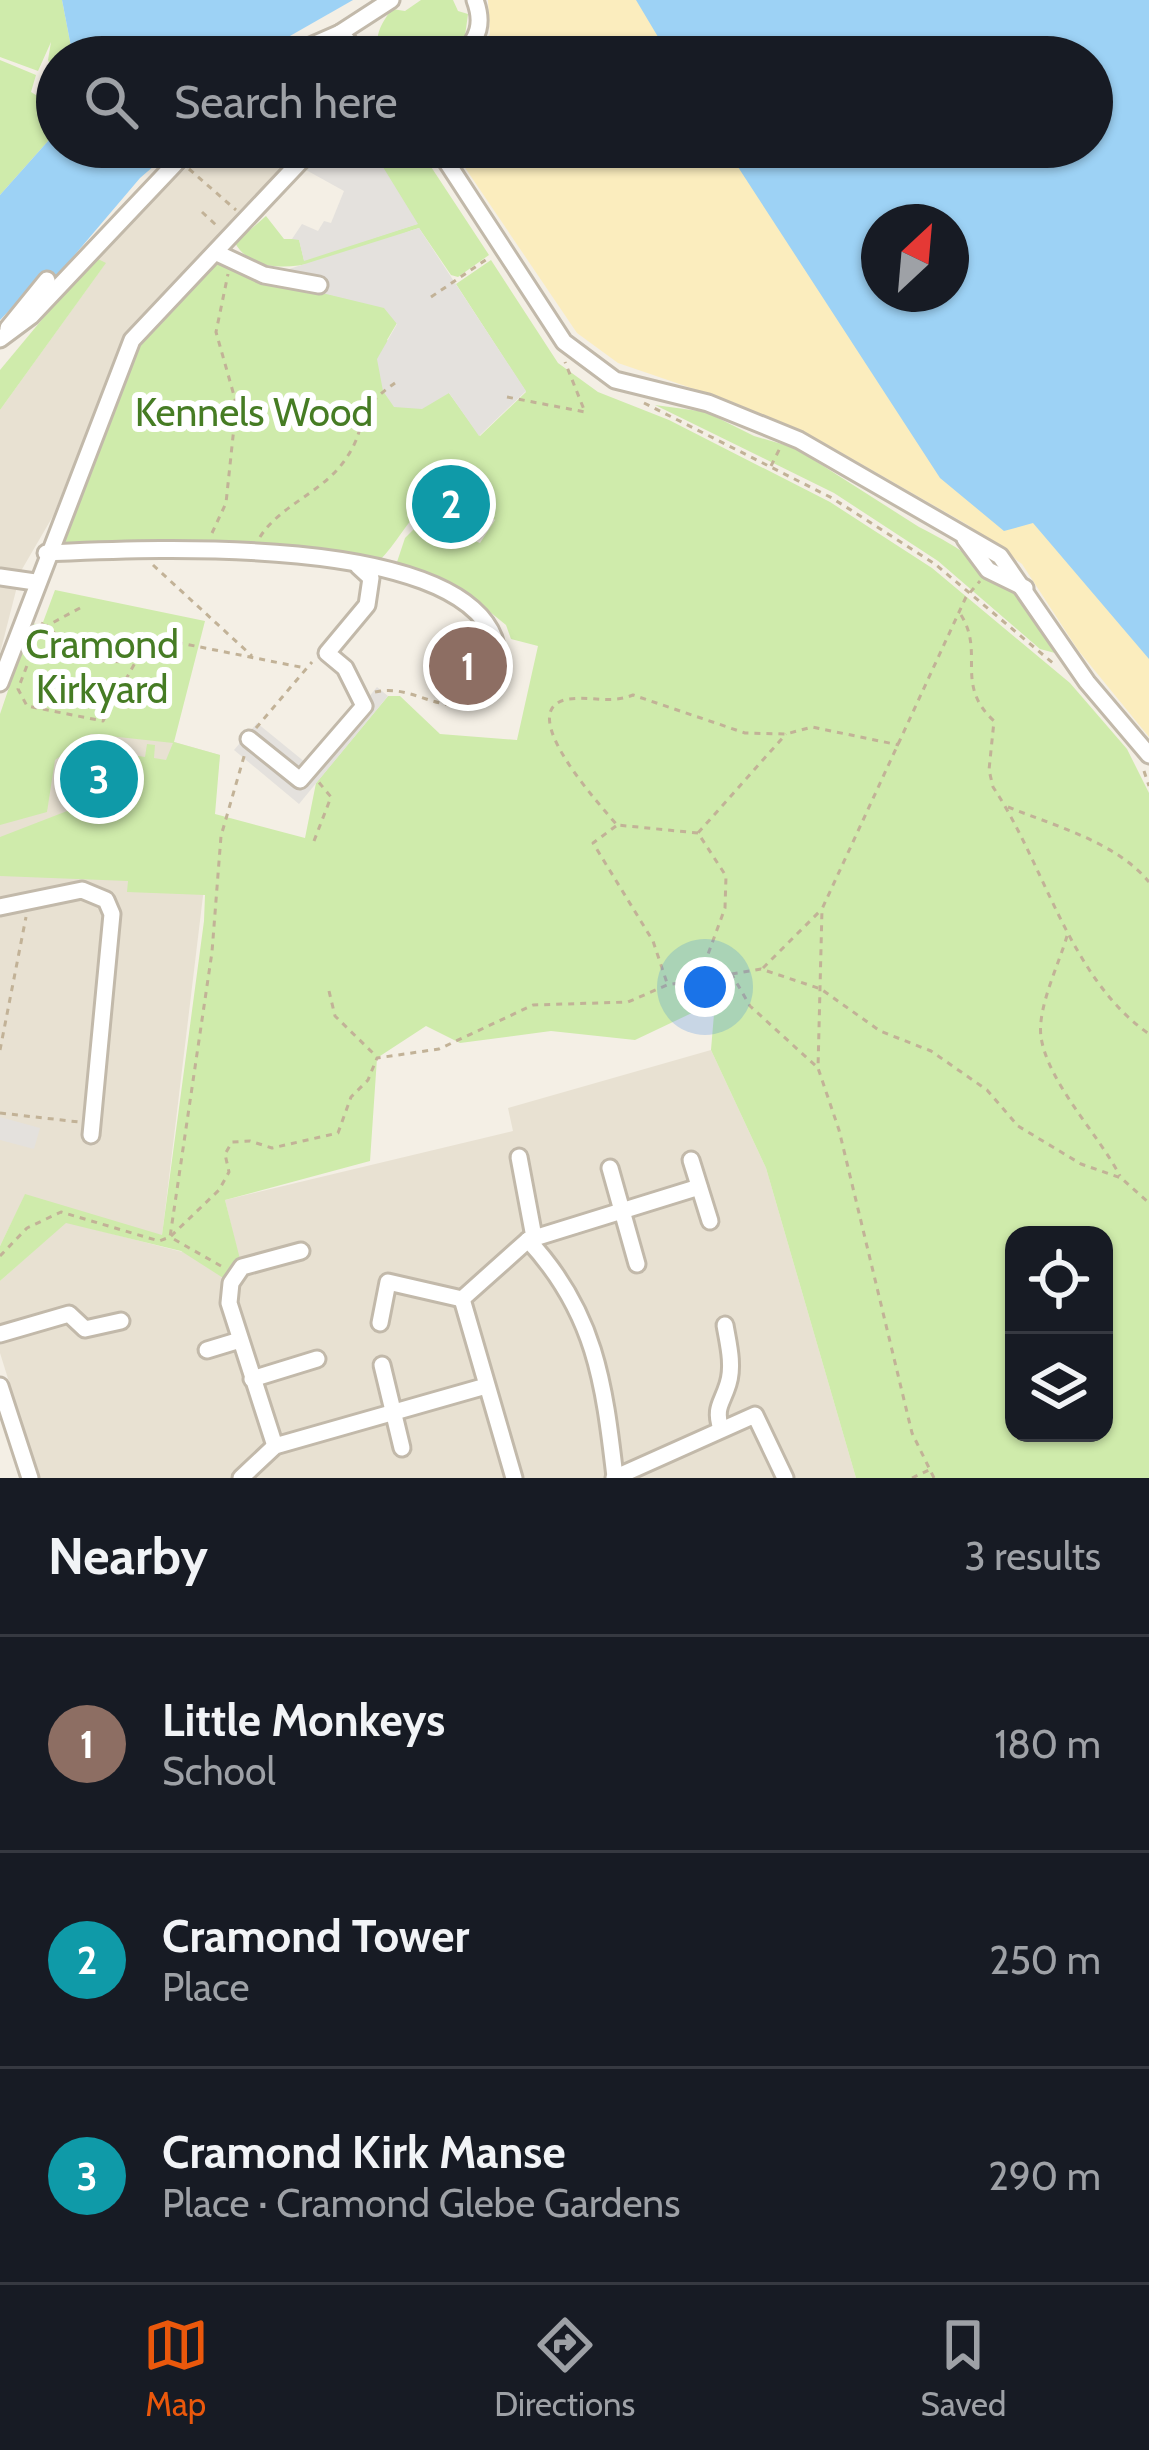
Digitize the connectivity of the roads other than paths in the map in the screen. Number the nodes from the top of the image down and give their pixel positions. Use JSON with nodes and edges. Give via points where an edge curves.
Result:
{"nodes":[{"id":1,"x":361,"y":0,"type":"edge"},
{"id":2,"x":392,"y":0,"type":"edge"},
{"id":3,"x":475,"y":0,"type":"edge"},
{"id":4,"x":361,"y":20,"type":"junction"},
{"id":5,"x":340,"y":33,"type":"junction"},
{"id":6,"x":333,"y":36,"type":"edge"},
{"id":7,"x":343,"y":36,"type":"edge"},
{"id":8,"x":478,"y":36,"type":"edge"},
{"id":9,"x":171,"y":168,"type":"edge"},
{"id":10,"x":295,"y":168,"type":"edge"},
{"id":11,"x":450,"y":168,"type":"edge"},
{"id":12,"x":224,"y":257,"type":"junction"},
{"id":13,"x":46,"y":280,"type":"dead end"},
{"id":14,"x":319,"y":285,"type":"dead end"},
{"id":15,"x":3,"y":335,"type":"edge"},
{"id":16,"x":965,"y":539,"type":"junction"},
{"id":17,"x":46,"y":553,"type":"junction"},
{"id":18,"x":356,"y":564,"type":"junction"},
{"id":19,"x":0,"y":577,"type":"edge"},
{"id":20,"x":35,"y":582,"type":"junction"},
{"id":21,"x":1025,"y":588,"type":"junction"},
{"id":22,"x":0,"y":683,"type":"edge"},
{"id":23,"x":489,"y":684,"type":"road end"},
{"id":24,"x":249,"y":739,"type":"road end"},
{"id":25,"x":1149,"y":755,"type":"edge"},
{"id":26,"x":0,"y":907,"type":"edge"},
{"id":27,"x":92,"y":1129,"type":"road end"},
{"id":28,"x":519,"y":1157,"type":"dead end"},
{"id":29,"x":691,"y":1160,"type":"dead end"},
{"id":30,"x":610,"y":1168,"type":"dead end"},
{"id":31,"x":699,"y":1187,"type":"junction"},
{"id":32,"x":620,"y":1210,"type":"junction"},
{"id":33,"x":710,"y":1221,"type":"dead end"},
{"id":34,"x":531,"y":1238,"type":"junction"},
{"id":35,"x":301,"y":1251,"type":"dead end"},
{"id":36,"x":637,"y":1264,"type":"dead end"},
{"id":37,"x":462,"y":1299,"type":"junction"},
{"id":38,"x":122,"y":1321,"type":"dead end"},
{"id":39,"x":380,"y":1323,"type":"dead end"},
{"id":40,"x":725,"y":1325,"type":"dead end"},
{"id":41,"x":0,"y":1334,"type":"edge"},
{"id":42,"x":240,"y":1340,"type":"junction"},
{"id":43,"x":207,"y":1351,"type":"dead end"},
{"id":44,"x":316,"y":1359,"type":"dead end"},
{"id":45,"x":382,"y":1365,"type":"dead end"},
{"id":46,"x":252,"y":1379,"type":"junction"},
{"id":47,"x":0,"y":1386,"type":"edge"},
{"id":48,"x":486,"y":1386,"type":"junction"},
{"id":49,"x":393,"y":1413,"type":"junction"},
{"id":50,"x":721,"y":1429,"type":"junction"},
{"id":51,"x":8,"y":1439,"type":"edge"},
{"id":52,"x":275,"y":1446,"type":"junction"},
{"id":53,"x":403,"y":1448,"type":"dead end"},
{"id":54,"x":30,"y":1478,"type":"edge"},
{"id":55,"x":241,"y":1478,"type":"edge"},
{"id":56,"x":514,"y":1478,"type":"edge"},
{"id":57,"x":615,"y":1478,"type":"edge"},
{"id":58,"x":785,"y":1478,"type":"edge"}],
"edges":[{"from":1,"to":4,"type":"street"},
{"from":2,"to":4,"type":"street"},
{"from":3,"to":8,"type":"street"},
{"from":4,"to":5,"type":"street"},
{"from":5,"to":6,"type":"street"},
{"from":5,"to":7,"type":"street"},
{"from":9,"to":15,"type":"street","via":[[31,316]]},
{"from":10,"to":12,"type":"street","via":[[230,238]]},
{"from":11,"to":16,"type":"street","via":[[564,342],[615,380],[708,404],[799,440]]},
{"from":12,"to":14,"type":"street"},
{"from":12,"to":17,"type":"street","via":[[132,340]]},
{"from":13,"to":15,"type":"street"},
{"from":16,"to":21,"type":"street","via":[[1000,556]]},
{"from":16,"to":21,"type":"street","via":[[988,570]]},
{"from":17,"to":18,"type":"street","via":[[205,546]]},
{"from":17,"to":20,"type":"street"},
{"from":18,"to":23,"type":"street","via":[[426,584],[486,623],[497,644]]},
{"from":18,"to":24,"type":"street","via":[[373,590],[327,653],[345,668],[364,706],[300,780]]},
{"from":19,"to":20,"type":"street"},
{"from":20,"to":22,"type":"street"},
{"from":21,"to":25,"type":"street","via":[[1087,682]]},
{"from":26,"to":27,"type":"street","via":[[82,890],[106,900],[112,914]]},
{"from":28,"to":34,"type":"street"},
{"from":29,"to":31,"type":"street"},
{"from":30,"to":32,"type":"street"},
{"from":31,"to":32,"type":"street"},
{"from":31,"to":33,"type":"street"},
{"from":32,"to":34,"type":"street"},
{"from":32,"to":36,"type":"street"},
{"from":34,"to":37,"type":"street"},
{"from":34,"to":57,"type":"street","via":[[570,1290],[593,1343]]},
{"from":35,"to":42,"type":"street","via":[[236,1275],[229,1303]]},
{"from":37,"to":39,"type":"street","via":[[388,1282]]},
{"from":37,"to":48,"type":"street"},
{"from":38,"to":41,"type":"street","via":[[86,1329],[69,1314]]},
{"from":40,"to":50,"type":"street","via":[[729,1382],[717,1401]]},
{"from":42,"to":43,"type":"street"},
{"from":42,"to":46,"type":"street"},
{"from":44,"to":46,"type":"street"},
{"from":45,"to":49,"type":"street"},
{"from":46,"to":52,"type":"street"},
{"from":47,"to":51,"type":"street"},
{"from":48,"to":49,"type":"street"},
{"from":48,"to":56,"type":"street"},
{"from":49,"to":52,"type":"street"},
{"from":49,"to":53,"type":"street"},
{"from":50,"to":57,"type":"street"},
{"from":50,"to":58,"type":"street","via":[[755,1415]]},
{"from":51,"to":54,"type":"street"},
{"from":52,"to":55,"type":"street"}]}
